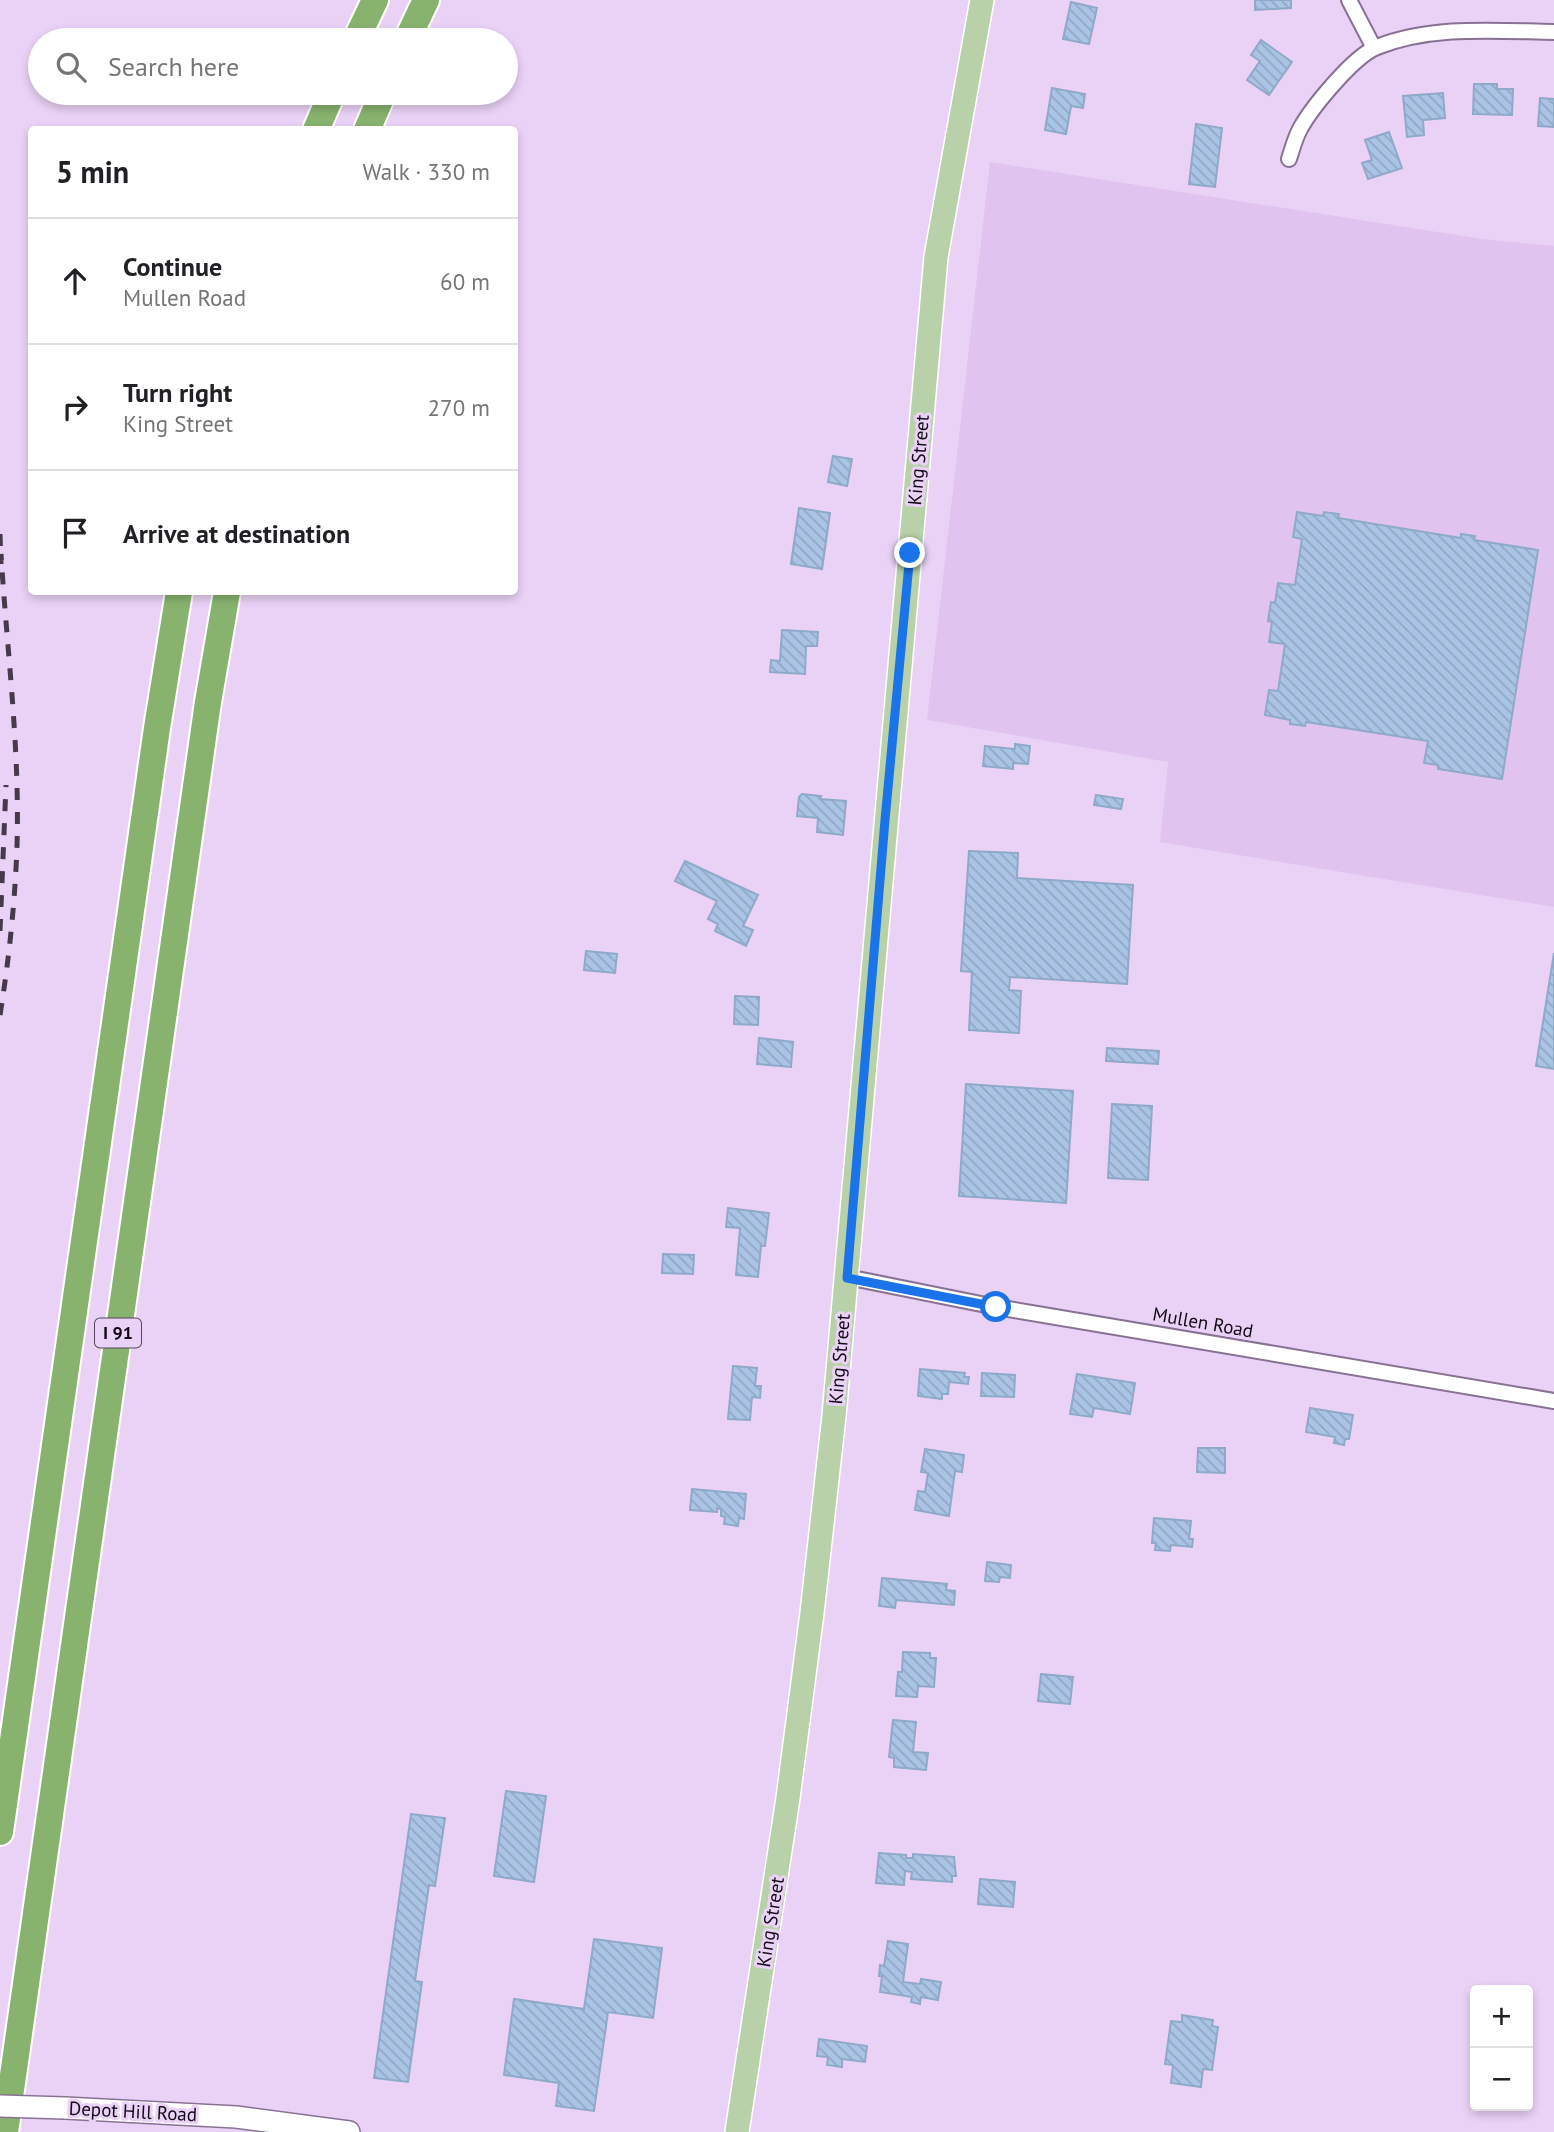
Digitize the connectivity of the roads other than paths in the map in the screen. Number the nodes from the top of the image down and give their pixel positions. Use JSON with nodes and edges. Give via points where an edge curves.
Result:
{"nodes":[{"id":1,"x":374,"y":0,"type":"edge"},
{"id":2,"x":426,"y":0,"type":"edge"},
{"id":3,"x":982,"y":0,"type":"edge"},
{"id":4,"x":1349,"y":0,"type":"edge"},
{"id":5,"x":361,"y":28,"type":"edge"},
{"id":6,"x":413,"y":28,"type":"edge"},
{"id":7,"x":1554,"y":32,"type":"edge"},
{"id":8,"x":1374,"y":48,"type":"junction"},
{"id":9,"x":327,"y":105,"type":"edge"},
{"id":10,"x":378,"y":105,"type":"edge"},
{"id":11,"x":318,"y":126,"type":"edge"},
{"id":12,"x":369,"y":126,"type":"edge"},
{"id":13,"x":1289,"y":159,"type":"dead end"},
{"id":14,"x":179,"y":595,"type":"edge"},
{"id":15,"x":226,"y":595,"type":"edge"},
{"id":16,"x":847,"y":1278,"type":"junction"},
{"id":17,"x":1554,"y":1401,"type":"edge"},
{"id":18,"x":0,"y":1832,"type":"edge"},
{"id":19,"x":0,"y":2106,"type":"edge"},
{"id":20,"x":5,"y":2132,"type":"edge"},
{"id":21,"x":349,"y":2132,"type":"edge"},
{"id":22,"x":737,"y":2132,"type":"edge"}],
"edges":[{"from":1,"to":5,"type":"highway"},
{"from":2,"to":6,"type":"highway"},
{"from":3,"to":16,"type":"main road","name":"King Street","via":[[936,257]]},
{"from":4,"to":8,"type":"street"},
{"from":7,"to":8,"type":"street","via":[[1461,30]]},
{"from":8,"to":13,"type":"street","via":[[1328,90],[1300,129]]},
{"from":9,"to":11,"type":"highway"},
{"from":10,"to":12,"type":"highway"},
{"from":14,"to":18,"type":"highway","number":"I 91"},
{"from":15,"to":20,"type":"highway","number":"I 91"},
{"from":16,"to":17,"type":"street","name":"Mullen Road"},
{"from":16,"to":22,"type":"main road","name":"King Street","via":[[808,1648]]},
{"from":19,"to":21,"type":"main road","name":"Depot Hill Road","bridge":true,"via":[[236,2117]]}]}
